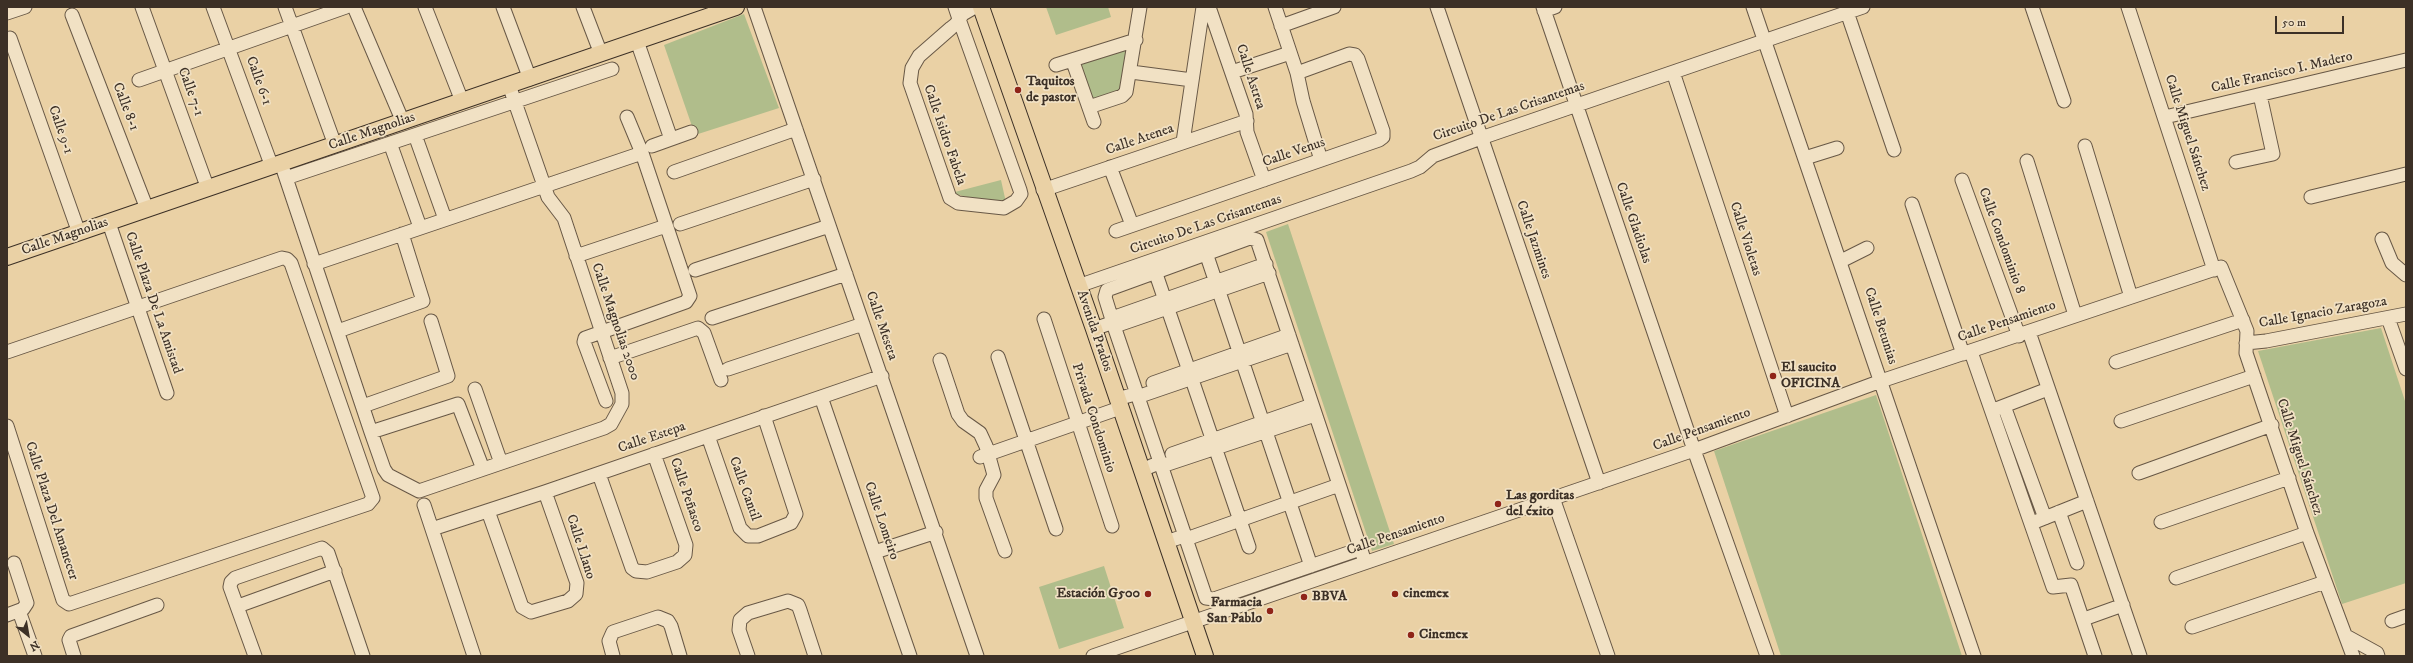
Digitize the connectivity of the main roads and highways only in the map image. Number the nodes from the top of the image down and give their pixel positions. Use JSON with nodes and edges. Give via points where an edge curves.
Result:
{"nodes":[{"id":1,"x":736,"y":7,"type":"edge"},
{"id":2,"x":981,"y":7,"type":"edge"},
{"id":3,"x":7,"y":257,"type":"edge"},
{"id":4,"x":1205,"y":656,"type":"edge"}],
"edges":[{"from":1,"to":3,"type":"main road","name":"Calle Magnolias","via":[[335,145],[280,170],[208,189]]},
{"from":2,"to":4,"type":"main road","name":"Avenida Prados","via":[[1078,286],[1107,325],[1119,403],[1154,465],[1179,538],[1193,622]]}]}
